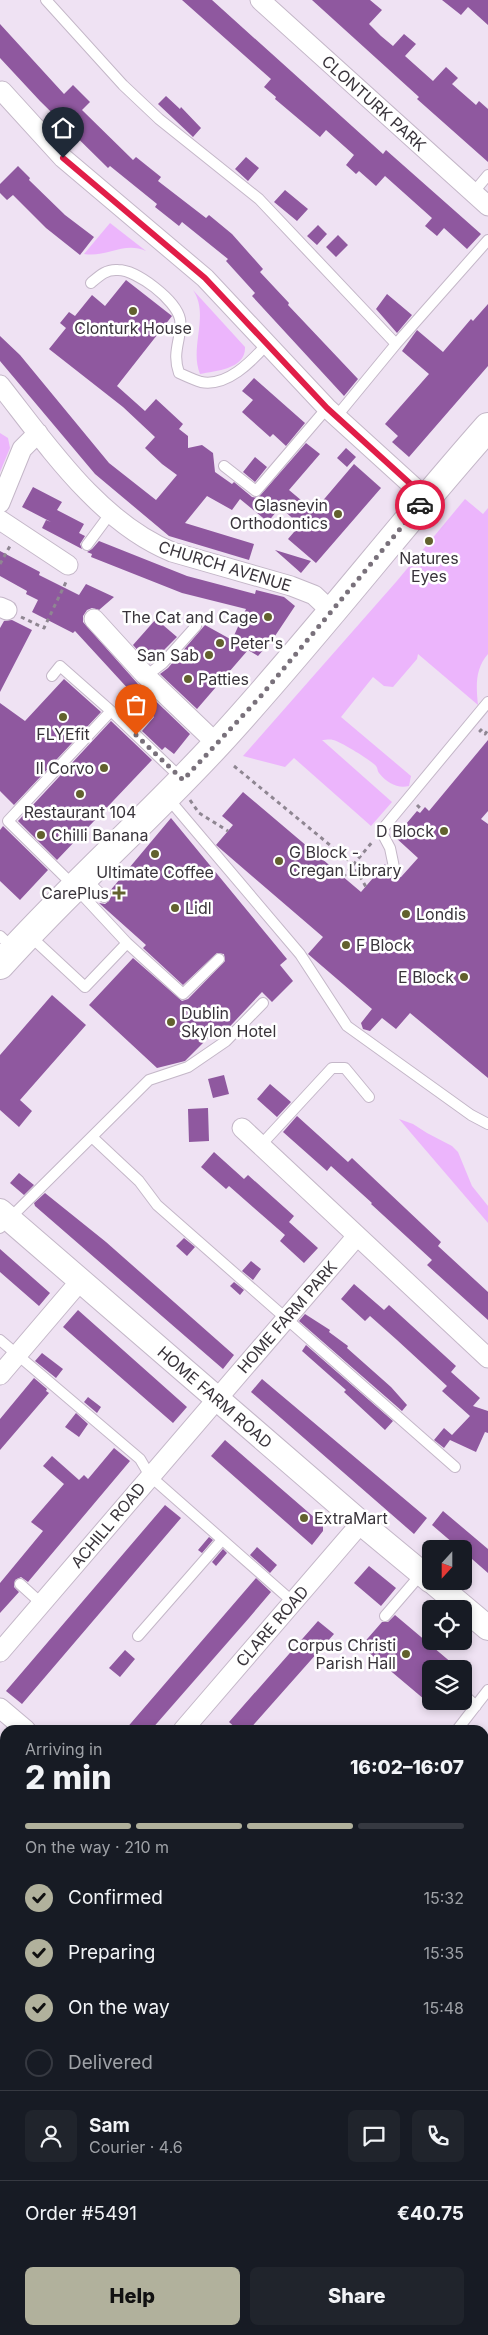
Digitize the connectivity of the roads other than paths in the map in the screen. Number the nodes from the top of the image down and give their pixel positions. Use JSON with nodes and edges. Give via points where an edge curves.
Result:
{"nodes":[{"id":1,"x":46,"y":0,"type":"edge"},
{"id":2,"x":260,"y":0,"type":"edge"},
{"id":3,"x":1,"y":92,"type":"edge"},
{"id":4,"x":488,"y":175,"type":"edge"},
{"id":5,"x":473,"y":193,"type":"junction"},
{"id":6,"x":488,"y":206,"type":"edge"},
{"id":7,"x":488,"y":240,"type":"edge"},
{"id":8,"x":91,"y":283,"type":"dead end"},
{"id":9,"x":267,"y":344,"type":"junction"},
{"id":10,"x":396,"y":344,"type":"junction"},
{"id":11,"x":0,"y":385,"type":"edge"},
{"id":12,"x":331,"y":413,"type":"junction"},
{"id":13,"x":38,"y":433,"type":"junction"},
{"id":14,"x":480,"y":440,"type":"edge"},
{"id":15,"x":224,"y":466,"type":"dead end"},
{"id":16,"x":426,"y":498,"type":"junction"},
{"id":17,"x":0,"y":503,"type":"edge"},
{"id":18,"x":110,"y":514,"type":"junction"},
{"id":19,"x":0,"y":520,"type":"edge"},
{"id":20,"x":87,"y":545,"type":"dead end"},
{"id":21,"x":69,"y":571,"type":"road end"},
{"id":22,"x":331,"y":611,"type":"junction"},
{"id":23,"x":94,"y":619,"type":"dead end"},
{"id":24,"x":196,"y":626,"type":"dead end"},
{"id":25,"x":52,"y":676,"type":"dead end"},
{"id":26,"x":146,"y":676,"type":"junction"},
{"id":27,"x":488,"y":702,"type":"edge"},
{"id":28,"x":111,"y":711,"type":"junction"},
{"id":29,"x":218,"y":744,"type":"junction"},
{"id":30,"x":180,"y":791,"type":"junction"},
{"id":31,"x":396,"y":872,"type":"dead end"},
{"id":32,"x":79,"y":882,"type":"junction"},
{"id":33,"x":104,"y":897,"type":"dead end"},
{"id":34,"x":127,"y":943,"type":"junction"},
{"id":35,"x":11,"y":946,"type":"edge"},
{"id":36,"x":219,"y":959,"type":"dead end"},
{"id":37,"x":262,"y":1003,"type":"dead end"},
{"id":38,"x":369,"y":1097,"type":"dead end"},
{"id":39,"x":488,"y":1124,"type":"edge"},
{"id":40,"x":242,"y":1128,"type":"dead end"},
{"id":41,"x":92,"y":1138,"type":"junction"},
{"id":42,"x":260,"y":1146,"type":"junction"},
{"id":43,"x":3,"y":1219,"type":"edge"},
{"id":44,"x":357,"y":1236,"type":"junction"},
{"id":45,"x":80,"y":1280,"type":"junction"},
{"id":46,"x":287,"y":1318,"type":"junction"},
{"id":47,"x":0,"y":1340,"type":"edge"},
{"id":48,"x":17,"y":1354,"type":"junction"},
{"id":49,"x":488,"y":1358,"type":"edge"},
{"id":50,"x":0,"y":1375,"type":"edge"},
{"id":51,"x":217,"y":1398,"type":"junction"},
{"id":52,"x":455,"y":1466,"type":"dead end"},
{"id":53,"x":150,"y":1476,"type":"junction"},
{"id":54,"x":361,"y":1523,"type":"junction"},
{"id":55,"x":222,"y":1540,"type":"junction"},
{"id":56,"x":422,"y":1573,"type":"edge"},
{"id":57,"x":422,"y":1583,"type":"edge"},
{"id":58,"x":20,"y":1584,"type":"dead end"},
{"id":59,"x":442,"y":1590,"type":"edge"},
{"id":60,"x":294,"y":1602,"type":"junction"},
{"id":61,"x":42,"y":1604,"type":"junction"},
{"id":62,"x":385,"y":1616,"type":"dead end"},
{"id":63,"x":488,"y":1628,"type":"edge"},
{"id":64,"x":138,"y":1636,"type":"dead end"},
{"id":65,"x":0,"y":1652,"type":"edge"},
{"id":66,"x":488,"y":1690,"type":"edge"},
{"id":67,"x":472,"y":1703,"type":"edge"},
{"id":68,"x":476,"y":1706,"type":"junction"},
{"id":69,"x":0,"y":1708,"type":"edge"},
{"id":70,"x":20,"y":1725,"type":"edge"},
{"id":71,"x":187,"y":1725,"type":"edge"},
{"id":72,"x":460,"y":1725,"type":"edge"}],
"edges":[{"from":1,"to":10,"type":"lane","via":[[159,119],[259,200]]},
{"from":2,"to":5,"type":"street","name":"CLONTURK PARK"},
{"from":3,"to":9,"type":"street","via":[[63,158],[205,278]]},
{"from":4,"to":5,"type":"lane"},
{"from":5,"to":6,"type":"street","name":"CLONTURK PARK"},
{"from":7,"to":10,"type":"lane"},
{"from":8,"to":9,"type":"lane","via":[[105,271],[120,269],[160,291],[180,319],[175,363],[179,373],[202,382],[219,382],[239,371]]},
{"from":9,"to":12,"type":"street"},
{"from":10,"to":12,"type":"lane"},
{"from":11,"to":13,"type":"street","name":"CHURCH AVENUE"},
{"from":12,"to":15,"type":"lane","via":[[256,492]]},
{"from":12,"to":16,"type":"street"},
{"from":13,"to":17,"type":"street","via":[[22,449]]},
{"from":13,"to":18,"type":"street","name":"CHURCH AVENUE"},
{"from":14,"to":16,"type":"main road"},
{"from":16,"to":22,"type":"main road"},
{"from":18,"to":20,"type":"lane"},
{"from":18,"to":22,"type":"street","name":"CHURCH AVENUE","via":[[153,545],[314,594]]},
{"from":19,"to":21,"type":"street"},
{"from":22,"to":29,"type":"main road"},
{"from":23,"to":26,"type":"street"},
{"from":24,"to":26,"type":"lane","via":[[163,663]]},
{"from":25,"to":28,"type":"lane","via":[[60,666]]},
{"from":26,"to":29,"type":"street"},
{"from":27,"to":31,"type":"lane","via":[[381,831],[390,848]]},
{"from":28,"to":30,"type":"lane"},
{"from":28,"to":32,"type":"lane","via":[[8,821]]},
{"from":29,"to":30,"type":"main road"},
{"from":30,"to":32,"type":"main road"},
{"from":30,"to":39,"type":"lane","via":[[300,954],[347,1026]]},
{"from":32,"to":33,"type":"lane"},
{"from":32,"to":34,"type":"lane"},
{"from":32,"to":35,"type":"main road"},
{"from":34,"to":35,"type":"lane","via":[[85,987]]},
{"from":34,"to":36,"type":"lane","via":[[183,994]]},
{"from":37,"to":41,"type":"lane","via":[[226,1041],[188,1068],[149,1080]]},
{"from":38,"to":42,"type":"lane","via":[[345,1068],[332,1068]]},
{"from":40,"to":42,"type":"street"},
{"from":41,"to":43,"type":"lane"},
{"from":41,"to":46,"type":"lane","via":[[139,1181],[157,1205]]},
{"from":42,"to":44,"type":"street"},
{"from":43,"to":45,"type":"street","name":"HOME FARM ROAD"},
{"from":44,"to":46,"type":"street","name":"HOME FARM PARK"},
{"from":44,"to":49,"type":"street"},
{"from":45,"to":48,"type":"street"},
{"from":45,"to":51,"type":"street","name":"HOME FARM ROAD"},
{"from":46,"to":51,"type":"street","name":"HOME FARM PARK"},
{"from":46,"to":52,"type":"lane"},
{"from":47,"to":48,"type":"lane"},
{"from":48,"to":50,"type":"street"},
{"from":48,"to":53,"type":"lane","via":[[140,1459]]},
{"from":51,"to":53,"type":"street","name":"ACHILL ROAD"},
{"from":51,"to":54,"type":"street","name":"HOME FARM ROAD"},
{"from":53,"to":55,"type":"lane"},
{"from":53,"to":61,"type":"street","name":"ACHILL ROAD"},
{"from":54,"to":56,"type":"street","name":"HOME FARM ROAD"},
{"from":54,"to":60,"type":"street","name":"CLARE ROAD"},
{"from":55,"to":60,"type":"lane"},
{"from":55,"to":64,"type":"lane"},
{"from":57,"to":62,"type":"lane"},
{"from":58,"to":61,"type":"lane"},
{"from":59,"to":63,"type":"street","name":"HOME FARM ROAD"},
{"from":60,"to":71,"type":"street","name":"CLARE ROAD"},
{"from":61,"to":65,"type":"street","name":"ACHILL ROAD"},
{"from":66,"to":68,"type":"lane"},
{"from":67,"to":68,"type":"lane"},
{"from":68,"to":72,"type":"lane"},
{"from":69,"to":70,"type":"street"}]}
